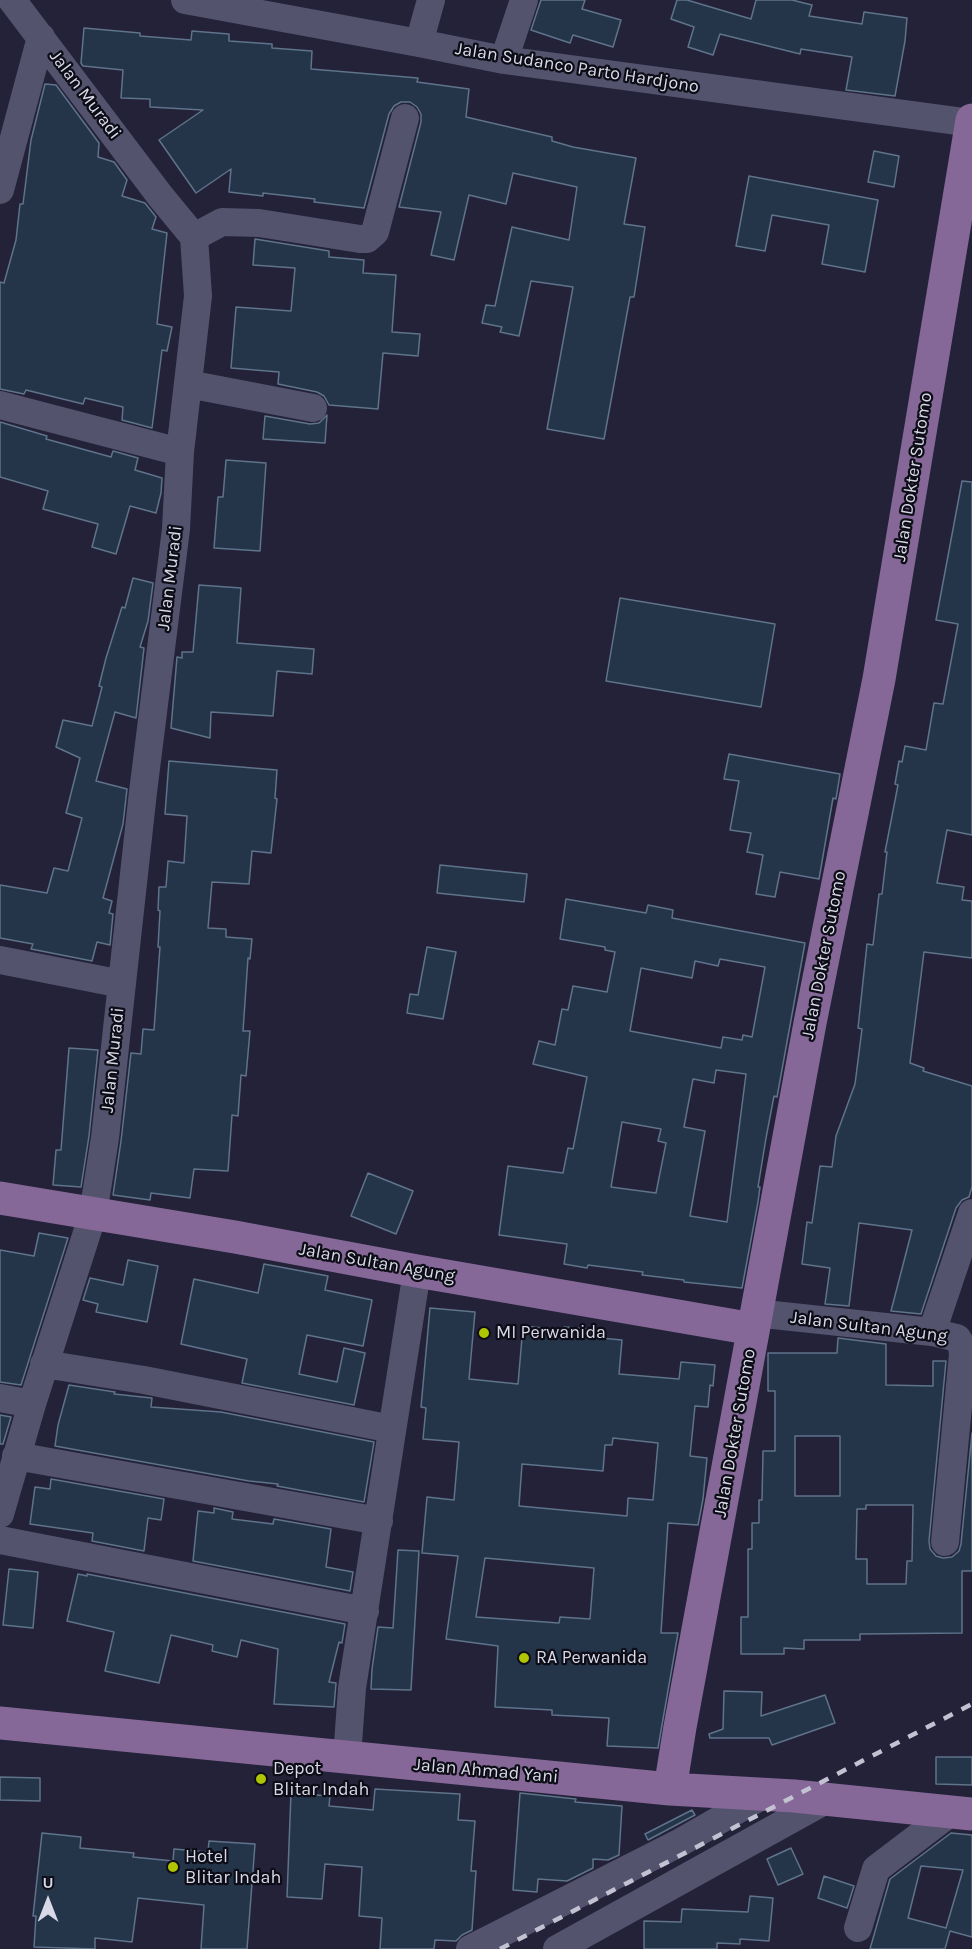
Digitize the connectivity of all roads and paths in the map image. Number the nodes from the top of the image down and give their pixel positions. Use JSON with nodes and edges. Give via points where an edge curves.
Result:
{"nodes":[{"id":1,"x":12,"y":0,"type":"edge"},
{"id":2,"x":184,"y":0,"type":"edge"},
{"id":3,"x":431,"y":0,"type":"edge"},
{"id":4,"x":524,"y":0,"type":"edge"},
{"id":5,"x":40,"y":37,"type":"junction"},
{"id":6,"x":419,"y":43,"type":"junction"},
{"id":7,"x":504,"y":60,"type":"junction"},
{"id":8,"x":405,"y":118,"type":"dead end"},
{"id":9,"x":972,"y":122,"type":"edge"},
{"id":10,"x":0,"y":190,"type":"edge"},
{"id":11,"x":194,"y":237,"type":"junction"},
{"id":12,"x":188,"y":384,"type":"junction"},
{"id":13,"x":0,"y":405,"type":"edge"},
{"id":14,"x":313,"y":408,"type":"dead end"},
{"id":15,"x":180,"y":452,"type":"junction"},
{"id":16,"x":0,"y":960,"type":"edge"},
{"id":17,"x":122,"y":984,"type":"junction"},
{"id":18,"x":0,"y":1198,"type":"edge"},
{"id":19,"x":972,"y":1213,"type":"edge"},
{"id":20,"x":93,"y":1214,"type":"junction"},
{"id":21,"x":417,"y":1271,"type":"junction"},
{"id":22,"x":754,"y":1321,"type":"junction"},
{"id":23,"x":932,"y":1332,"type":"junction"},
{"id":24,"x":44,"y":1364,"type":"junction"},
{"id":25,"x":0,"y":1398,"type":"edge"},
{"id":26,"x":32,"y":1404,"type":"junction"},
{"id":27,"x":392,"y":1429,"type":"junction"},
{"id":28,"x":16,"y":1456,"type":"junction"},
{"id":29,"x":0,"y":1514,"type":"edge"},
{"id":30,"x":380,"y":1521,"type":"junction"},
{"id":31,"x":0,"y":1540,"type":"edge"},
{"id":32,"x":945,"y":1542,"type":"dead end"},
{"id":33,"x":365,"y":1611,"type":"junction"},
{"id":34,"x":0,"y":1723,"type":"edge"},
{"id":35,"x":346,"y":1758,"type":"junction"},
{"id":36,"x":672,"y":1774,"type":"junction"},
{"id":37,"x":763,"y":1795,"type":"junction"},
{"id":38,"x":826,"y":1800,"type":"junction"},
{"id":39,"x":962,"y":1813,"type":"edge"},
{"id":40,"x":858,"y":1928,"type":"dead end"},
{"id":41,"x":470,"y":1949,"type":"edge"},
{"id":42,"x":557,"y":1949,"type":"edge"}],
"edges":[{"from":1,"to":5,"type":"street","name":"Jalan Muradi"},
{"from":2,"to":6,"type":"street","name":"Jalan Sudanco Parto Hardjono"},
{"from":3,"to":6,"type":"street"},
{"from":4,"to":7,"type":"street"},
{"from":5,"to":10,"type":"street"},
{"from":5,"to":11,"type":"street","name":"Jalan Muradi"},
{"from":6,"to":7,"type":"street","name":"Jalan Sudanco Parto Hardjono"},
{"from":7,"to":9,"type":"street","name":"Jalan Sudanco Parto Hardjono"},
{"from":8,"to":11,"type":"street","via":[[375,232],[367,239],[260,223],[222,222]]},
{"from":9,"to":22,"type":"main road","name":"Jalan Dokter Sutomo","via":[[879,679]]},
{"from":11,"to":12,"type":"street","name":"Jalan Muradi","via":[[198,296]]},
{"from":12,"to":14,"type":"street"},
{"from":12,"to":15,"type":"street","name":"Jalan Muradi"},
{"from":13,"to":15,"type":"street"},
{"from":15,"to":17,"type":"street","name":"Jalan Muradi","via":[[176,529]]},
{"from":16,"to":17,"type":"street"},
{"from":17,"to":20,"type":"street","name":"Jalan Muradi"},
{"from":18,"to":20,"type":"main road","name":"Jalan Sultan Agung"},
{"from":19,"to":23,"type":"street"},
{"from":20,"to":21,"type":"main road","name":"Jalan Sultan Agung"},
{"from":20,"to":24,"type":"street","name":"Jalan Muradi"},
{"from":21,"to":22,"type":"main road","name":"Jalan Sultan Agung"},
{"from":21,"to":27,"type":"street"},
{"from":22,"to":23,"type":"street","name":"Jalan Sultan Agung"},
{"from":22,"to":36,"type":"main road","name":"Jalan Dokter Sutomo"},
{"from":23,"to":32,"type":"street","name":"Jalan Sultan Agung","via":[[957,1338],[963,1346]]},
{"from":24,"to":26,"type":"street","name":"Jalan Muradi"},
{"from":24,"to":27,"type":"street"},
{"from":25,"to":26,"type":"street"},
{"from":26,"to":28,"type":"street","name":"Jalan Muradi"},
{"from":27,"to":30,"type":"street"},
{"from":28,"to":29,"type":"street","name":"Jalan Muradi"},
{"from":28,"to":30,"type":"street"},
{"from":30,"to":33,"type":"street"},
{"from":31,"to":33,"type":"street"},
{"from":33,"to":35,"type":"street","via":[[352,1688]]},
{"from":34,"to":35,"type":"main road","name":"Jalan Ahmad Yani"},
{"from":35,"to":36,"type":"main road","name":"Jalan Ahmad Yani"},
{"from":36,"to":37,"type":"main road","name":"Jalan Ahmad Yani"},
{"from":37,"to":38,"type":"main road","name":"Jalan Ahmad Yani"},
{"from":37,"to":41,"type":"street","via":[[681,1842]]},
{"from":38,"to":39,"type":"main road","name":"Jalan Ahmad Yani"},
{"from":38,"to":42,"type":"street"},
{"from":39,"to":40,"type":"street","via":[[876,1869]]}]}
